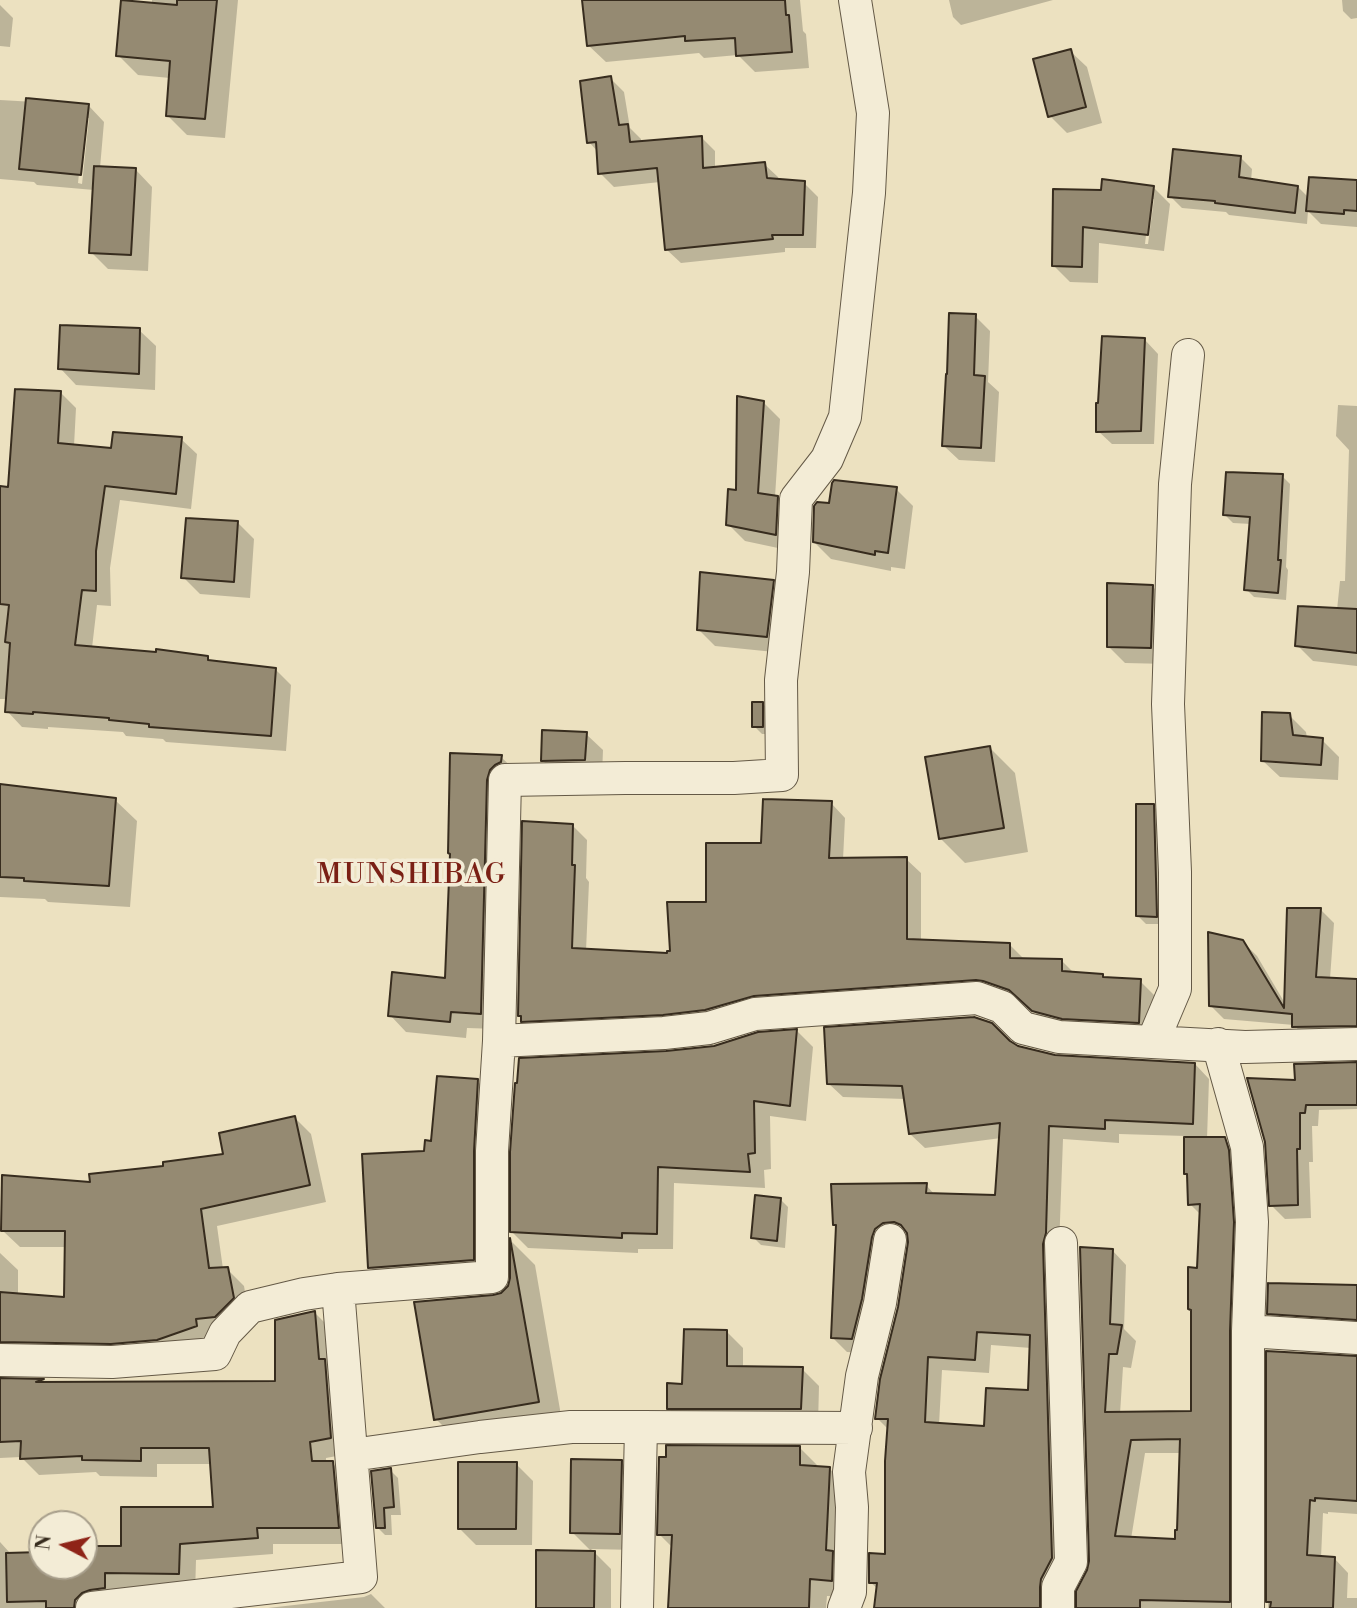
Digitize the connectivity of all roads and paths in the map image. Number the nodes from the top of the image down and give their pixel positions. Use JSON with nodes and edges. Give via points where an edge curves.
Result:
{"nodes":[{"id":1,"x":855,"y":0,"type":"edge"},
{"id":2,"x":1188,"y":355,"type":"dead end"},
{"id":3,"x":499,"y":1041,"type":"junction"},
{"id":4,"x":1153,"y":1041,"type":"junction"},
{"id":5,"x":1357,"y":1044,"type":"edge"},
{"id":6,"x":1218,"y":1045,"type":"junction"},
{"id":7,"x":890,"y":1240,"type":"dead end"},
{"id":8,"x":1061,"y":1243,"type":"dead end"},
{"id":9,"x":338,"y":1289,"type":"junction"},
{"id":10,"x":1248,"y":1331,"type":"junction"},
{"id":11,"x":1357,"y":1338,"type":"edge"},
{"id":12,"x":0,"y":1360,"type":"edge"},
{"id":13,"x":641,"y":1427,"type":"junction"},
{"id":14,"x":856,"y":1427,"type":"junction"},
{"id":15,"x":352,"y":1455,"type":"junction"},
{"id":16,"x":272,"y":1597,"type":"edge"},
{"id":17,"x":92,"y":1608,"type":"edge"},
{"id":18,"x":637,"y":1608,"type":"edge"},
{"id":19,"x":844,"y":1608,"type":"edge"},
{"id":20,"x":1058,"y":1608,"type":"edge"},
{"id":21,"x":1248,"y":1608,"type":"edge"}],
"edges":[{"from":1,"to":3,"type":"street","via":[[873,113],[869,193],[845,417],[827,459],[796,499],[781,680],[782,775],[505,780]]},
{"from":2,"to":4,"type":"street","via":[[1175,484],[1168,691],[1175,989]]},
{"from":3,"to":4,"type":"street","via":[[664,1033],[709,1028],[755,1014],[977,998],[1002,1007],[1023,1028],[1059,1037]]},
{"from":3,"to":9,"type":"street","via":[[492,1152],[492,1277]]},
{"from":4,"to":6,"type":"street"},
{"from":5,"to":6,"type":"street"},
{"from":6,"to":10,"type":"street","via":[[1247,1147],[1252,1222]]},
{"from":7,"to":14,"type":"street"},
{"from":8,"to":20,"type":"street","via":[[1072,1562],[1058,1587]]},
{"from":9,"to":12,"type":"street","via":[[250,1307],[225,1333],[215,1354],[112,1362]]},
{"from":9,"to":15,"type":"street"},
{"from":10,"to":11,"type":"street"},
{"from":10,"to":21,"type":"street"},
{"from":13,"to":14,"type":"street"},
{"from":13,"to":15,"type":"street","via":[[571,1427]]},
{"from":13,"to":18,"type":"street"},
{"from":14,"to":19,"type":"street","via":[[849,1472],[850,1592]]},
{"from":15,"to":16,"type":"street","via":[[361,1577]]},
{"from":16,"to":17,"type":"street"}]}
